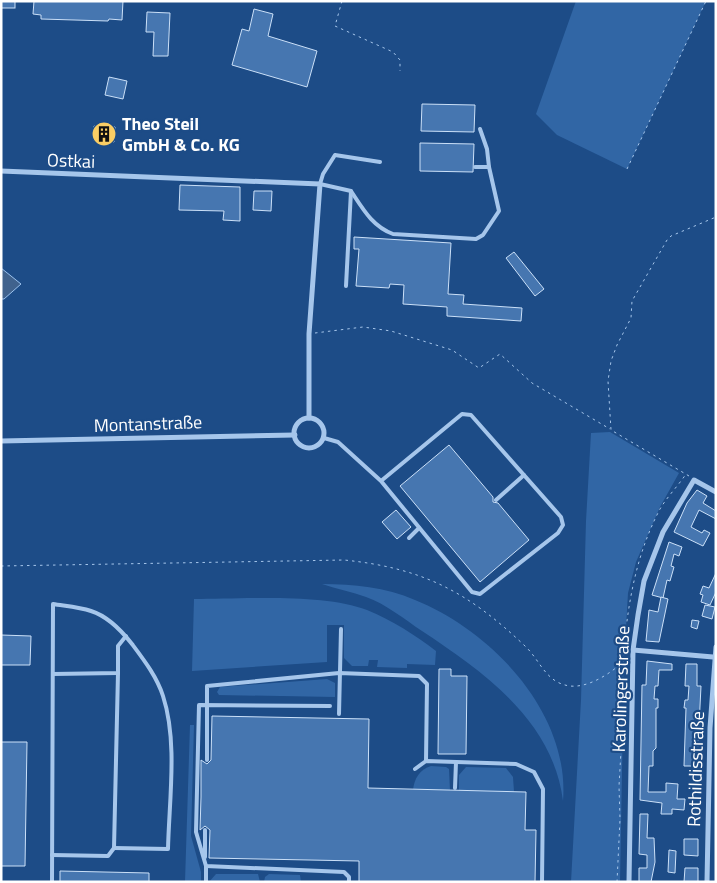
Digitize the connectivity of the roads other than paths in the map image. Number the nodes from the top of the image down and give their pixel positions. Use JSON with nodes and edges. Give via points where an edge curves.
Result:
{"nodes":[{"id":1,"x":480,"y":129,"type":"dead end"},
{"id":2,"x":380,"y":162,"type":"dead end"},
{"id":3,"x":475,"y":167,"type":"dead end"},
{"id":4,"x":488,"y":167,"type":"junction"},
{"id":5,"x":1,"y":172,"type":"edge"},
{"id":6,"x":320,"y":184,"type":"junction"},
{"id":7,"x":351,"y":191,"type":"junction"},
{"id":8,"x":346,"y":286,"type":"dead end"},
{"id":9,"x":309,"y":418,"type":"junction"},
{"id":10,"x":295,"y":435,"type":"junction"},
{"id":11,"x":324,"y":438,"type":"junction"},
{"id":12,"x":1,"y":441,"type":"edge"},
{"id":13,"x":524,"y":475,"type":"junction"},
{"id":14,"x":381,"y":481,"type":"junction"},
{"id":15,"x":716,"y":492,"type":"edge"},
{"id":16,"x":496,"y":500,"type":"dead end"},
{"id":17,"x":419,"y":528,"type":"junction"},
{"id":18,"x":409,"y":538,"type":"dead end"},
{"id":19,"x":341,"y":629,"type":"dead end"},
{"id":20,"x":126,"y":636,"type":"junction"},
{"id":21,"x":716,"y":647,"type":"edge"},
{"id":22,"x":633,"y":650,"type":"junction"},
{"id":23,"x":714,"y":657,"type":"junction"},
{"id":24,"x":118,"y":673,"type":"junction"},
{"id":25,"x":339,"y":673,"type":"junction"},
{"id":26,"x":53,"y":674,"type":"junction"},
{"id":27,"x":207,"y":705,"type":"junction"},
{"id":28,"x":330,"y":706,"type":"dead end"},
{"id":29,"x":339,"y":714,"type":"dead end"},
{"id":30,"x":207,"y":760,"type":"dead end"},
{"id":31,"x":426,"y":761,"type":"junction"},
{"id":32,"x":456,"y":762,"type":"junction"},
{"id":33,"x":415,"y":769,"type":"dead end"},
{"id":34,"x":455,"y":788,"type":"dead end"},
{"id":35,"x":708,"y":804,"type":"junction"},
{"id":36,"x":716,"y":804,"type":"edge"},
{"id":37,"x":205,"y":830,"type":"dead end"},
{"id":38,"x":114,"y":848,"type":"junction"},
{"id":39,"x":52,"y":855,"type":"junction"},
{"id":40,"x":205,"y":864,"type":"junction"},
{"id":41,"x":52,"y":882,"type":"edge"},
{"id":42,"x":206,"y":882,"type":"edge"},
{"id":43,"x":349,"y":882,"type":"edge"},
{"id":44,"x":542,"y":882,"type":"edge"},
{"id":45,"x":629,"y":882,"type":"edge"},
{"id":46,"x":707,"y":882,"type":"edge"}],
"edges":[{"from":1,"to":4,"type":"lane","via":[[487,150]]},
{"from":2,"to":6,"type":"lane","via":[[335,155]]},
{"from":3,"to":4,"type":"lane"},
{"from":4,"to":7,"type":"lane","via":[[499,211],[483,235],[476,239],[393,234],[382,230],[368,217]]},
{"from":5,"to":6,"type":"street","name":"Ostkai"},
{"from":6,"to":7,"type":"lane"},
{"from":6,"to":9,"type":"street","via":[[309,334]]},
{"from":7,"to":8,"type":"lane"},
{"from":9,"to":10,"type":"street","via":[[297,425]]},
{"from":9,"to":11,"type":"street","via":[[321,423]]},
{"from":10,"to":11,"type":"street","via":[[299,444],[306,448],[316,446]]},
{"from":10,"to":12,"type":"street","name":"Montanstraße"},
{"from":11,"to":14,"type":"lane","via":[[338,442]]},
{"from":13,"to":14,"type":"lane","via":[[471,415],[462,414]]},
{"from":13,"to":16,"type":"lane"},
{"from":13,"to":17,"type":"lane","via":[[561,517],[563,525],[558,533],[480,594],[472,592]]},
{"from":14,"to":17,"type":"lane"},
{"from":15,"to":22,"type":"street","name":"Karolingerstraße","via":[[694,480],[663,532],[644,581]]},
{"from":17,"to":18,"type":"lane"},
{"from":19,"to":25,"type":"lane"},
{"from":20,"to":24,"type":"lane","via":[[118,646]]},
{"from":20,"to":26,"type":"lane","via":[[106,618],[91,611],[53,604]]},
{"from":20,"to":38,"type":"lane","via":[[151,671],[163,695],[169,720],[168,849]]},
{"from":21,"to":23,"type":"street","name":"Rothildisstraße"},
{"from":22,"to":23,"type":"street"},
{"from":22,"to":45,"type":"street","name":"Karolingerstraße"},
{"from":23,"to":35,"type":"street","name":"Rothildisstraße"},
{"from":24,"to":26,"type":"lane"},
{"from":24,"to":38,"type":"lane"},
{"from":25,"to":27,"type":"lane","via":[[207,686]]},
{"from":25,"to":29,"type":"lane"},
{"from":25,"to":31,"type":"lane","via":[[419,676],[426,684]]},
{"from":26,"to":39,"type":"lane"},
{"from":27,"to":28,"type":"lane"},
{"from":27,"to":30,"type":"lane"},
{"from":27,"to":40,"type":"lane","via":[[199,705],[196,832]]},
{"from":31,"to":32,"type":"lane"},
{"from":31,"to":33,"type":"lane"},
{"from":32,"to":34,"type":"lane"},
{"from":32,"to":44,"type":"lane","via":[[516,764],[534,772],[542,789]]},
{"from":35,"to":36,"type":"street"},
{"from":35,"to":46,"type":"street","name":"Rothildisstraße"},
{"from":37,"to":40,"type":"lane"},
{"from":38,"to":39,"type":"lane","via":[[108,856]]},
{"from":39,"to":41,"type":"lane"},
{"from":40,"to":42,"type":"lane"},
{"from":40,"to":43,"type":"lane","via":[[344,872]]}]}
